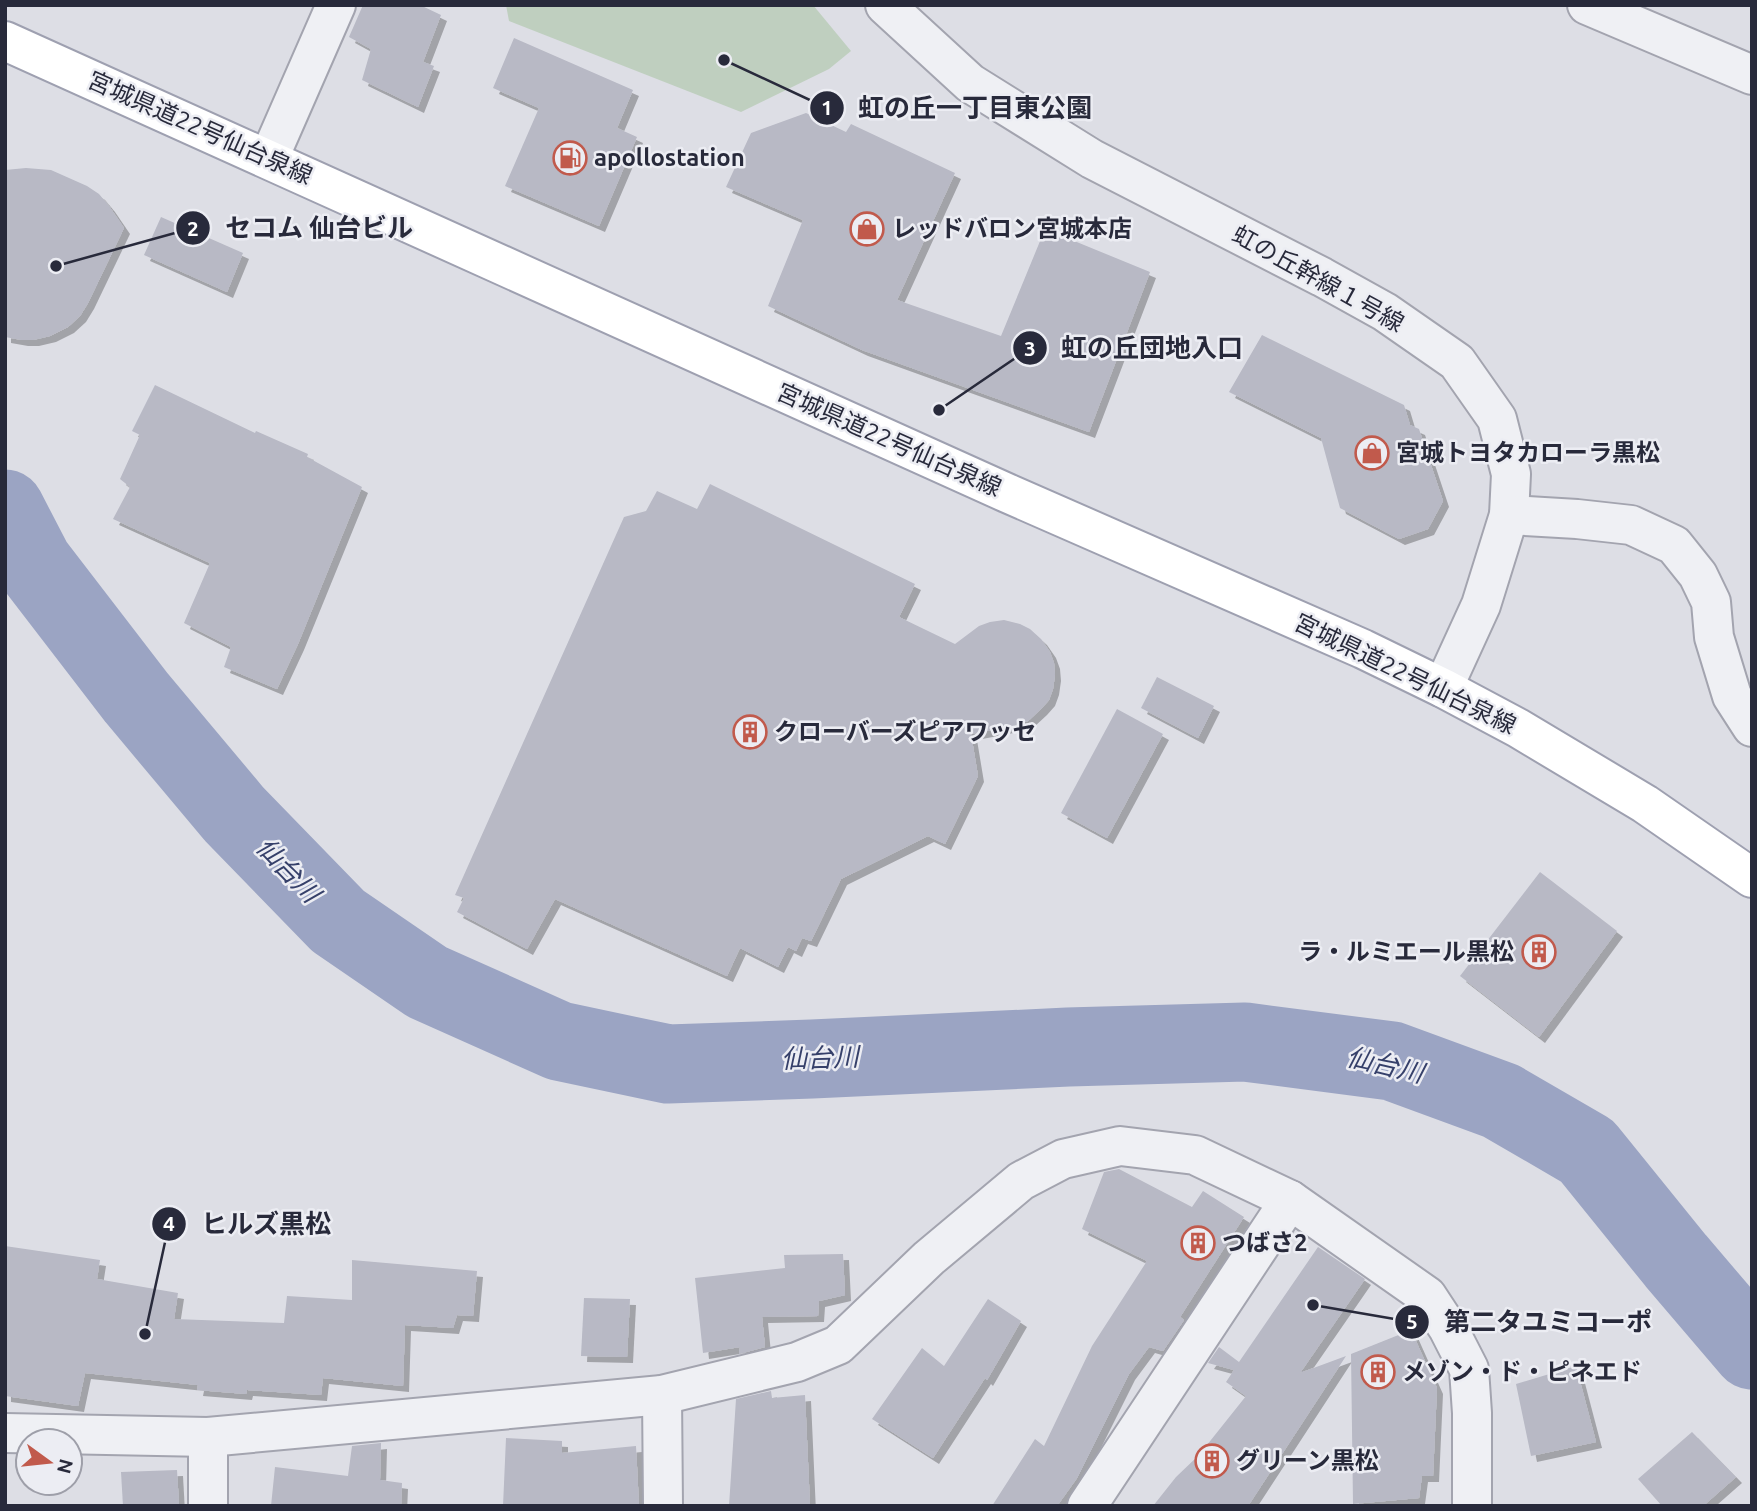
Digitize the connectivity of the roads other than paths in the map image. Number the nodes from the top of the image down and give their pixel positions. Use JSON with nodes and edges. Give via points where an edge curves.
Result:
{"nodes":[{"id":1,"x":336,"y":5,"type":"edge"},
{"id":2,"x":885,"y":5,"type":"edge"},
{"id":3,"x":1587,"y":5,"type":"edge"},
{"id":4,"x":1641,"y":17,"type":"edge"},
{"id":5,"x":5,"y":41,"type":"edge"},
{"id":6,"x":1752,"y":75,"type":"edge"},
{"id":7,"x":269,"y":158,"type":"junction"},
{"id":8,"x":1509,"y":515,"type":"junction"},
{"id":9,"x":1443,"y":688,"type":"junction"},
{"id":10,"x":1752,"y":727,"type":"edge"},
{"id":11,"x":1752,"y":878,"type":"edge"},
{"id":12,"x":1290,"y":1200,"type":"junction"},
{"id":13,"x":662,"y":1395,"type":"junction"},
{"id":14,"x":5,"y":1433,"type":"edge"},
{"id":15,"x":208,"y":1437,"type":"junction"},
{"id":16,"x":208,"y":1506,"type":"edge"},
{"id":17,"x":663,"y":1506,"type":"edge"},
{"id":18,"x":1087,"y":1506,"type":"edge"},
{"id":19,"x":1472,"y":1506,"type":"edge"}],
"edges":[{"from":1,"to":7,"type":"street"},
{"from":2,"to":8,"type":"street","name":"虹の丘幹線１号線","via":[[981,90],[1092,159],[1385,312],[1457,362],[1497,419],[1511,474]]},
{"from":3,"to":4,"type":"street"},
{"from":4,"to":6,"type":"street"},
{"from":5,"to":7,"type":"main road","name":"宮城県道22号仙台泉線"},
{"from":7,"to":9,"type":"main road","name":"宮城県道22号仙台泉線"},
{"from":8,"to":9,"type":"street","name":"虹の丘幹線１号線","via":[[1481,605]]},
{"from":8,"to":10,"type":"street","via":[[1631,525],[1674,545],[1698,575],[1711,602],[1714,637],[1732,695]]},
{"from":9,"to":11,"type":"main road","name":"宮城県道22号仙台泉線","via":[[1645,804]]},
{"from":12,"to":13,"type":"street","via":[[1195,1155],[1120,1146],[1063,1159],[1021,1181],[929,1258],[838,1345],[797,1362]]},
{"from":12,"to":18,"type":"street"},
{"from":12,"to":19,"type":"street","via":[[1427,1296],[1448,1328],[1469,1369]]},
{"from":13,"to":15,"type":"street"},
{"from":13,"to":17,"type":"street"},
{"from":14,"to":15,"type":"street"},
{"from":15,"to":16,"type":"street"}]}
